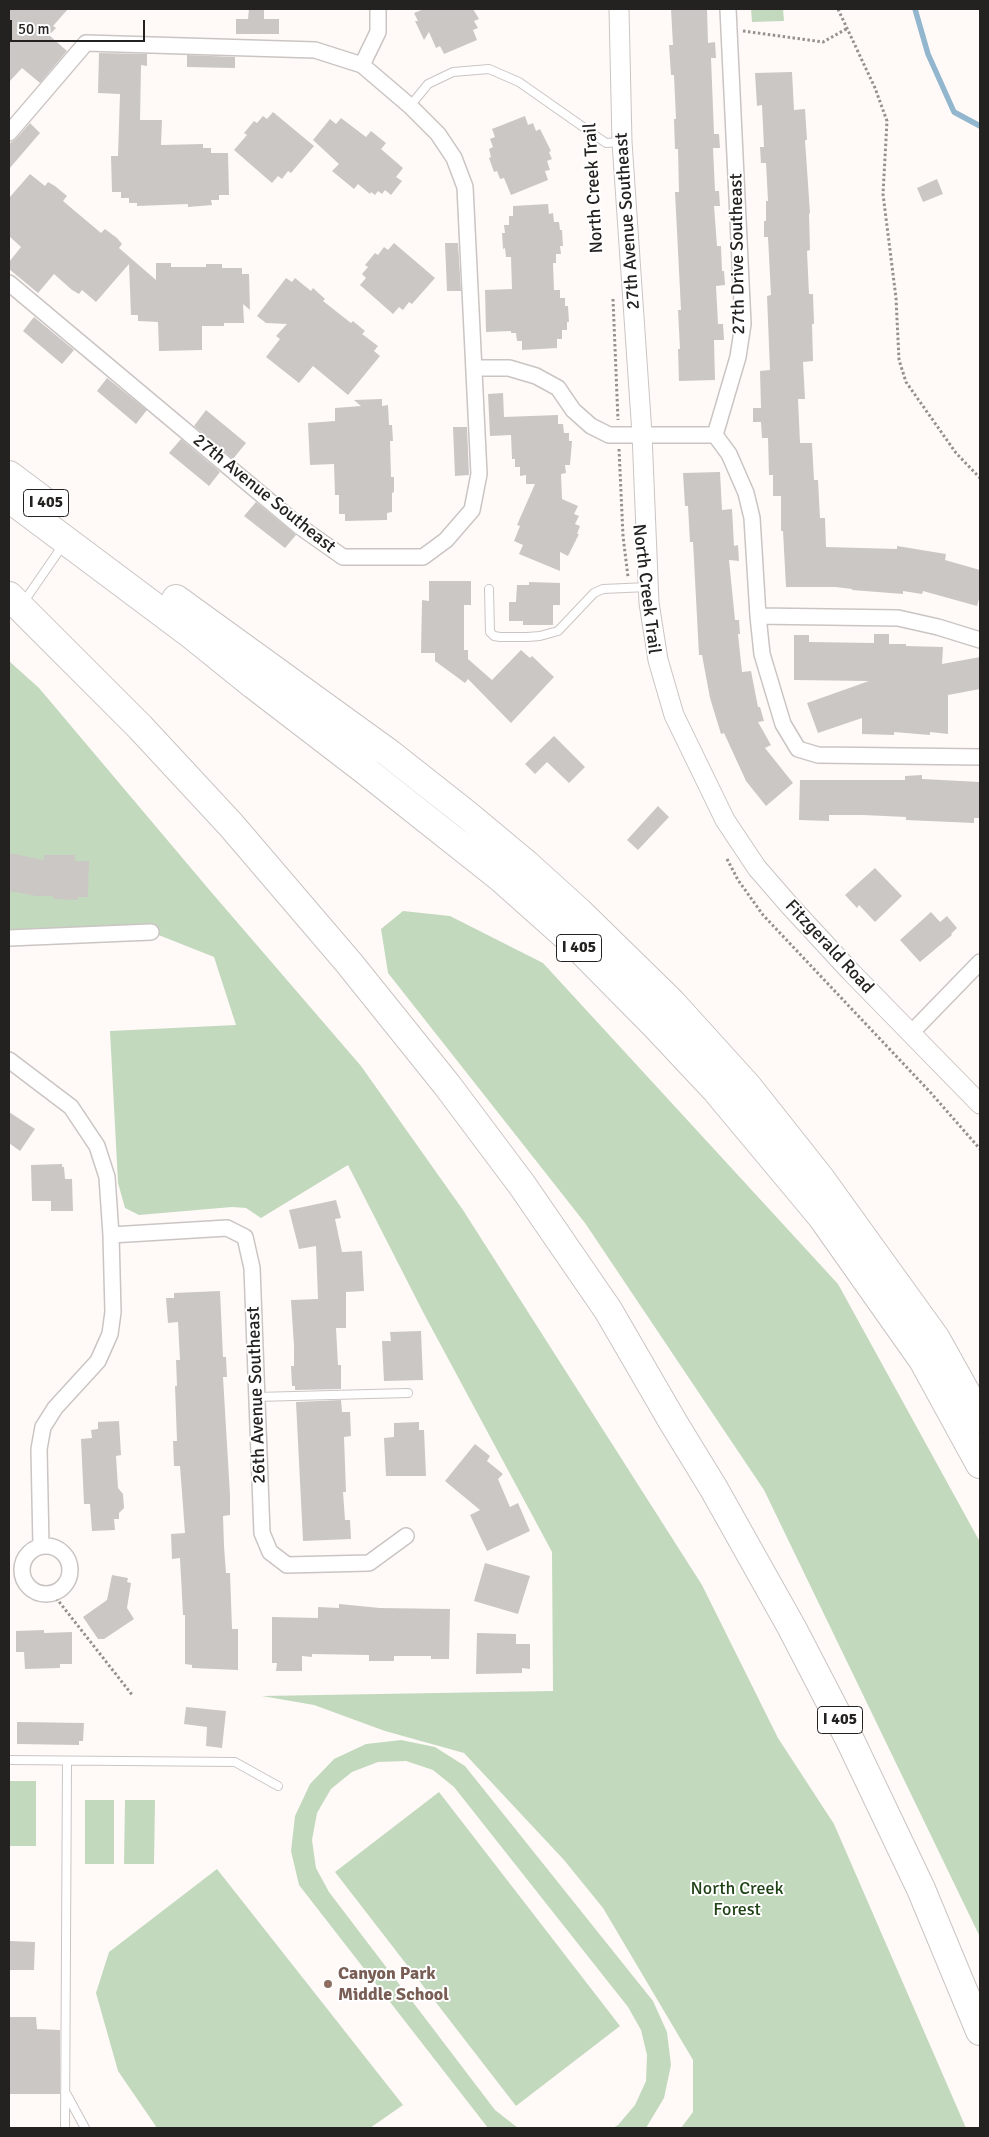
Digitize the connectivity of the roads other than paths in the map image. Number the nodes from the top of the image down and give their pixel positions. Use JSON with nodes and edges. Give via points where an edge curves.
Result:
{"nodes":[{"id":1,"x":378,"y":9,"type":"edge"},
{"id":2,"x":619,"y":9,"type":"edge"},
{"id":3,"x":728,"y":9,"type":"edge"},
{"id":4,"x":362,"y":65,"type":"junction"},
{"id":5,"x":410,"y":106,"type":"junction"},
{"id":6,"x":9,"y":133,"type":"edge"},
{"id":7,"x":622,"y":142,"type":"junction"},
{"id":8,"x":9,"y":283,"type":"edge"},
{"id":9,"x":474,"y":368,"type":"junction"},
{"id":10,"x":642,"y":434,"type":"junction"},
{"id":11,"x":715,"y":435,"type":"junction"},
{"id":12,"x":9,"y":475,"type":"edge"},
{"id":13,"x":9,"y":498,"type":"edge"},
{"id":14,"x":66,"y":541,"type":"junction"},
{"id":15,"x":648,"y":587,"type":"junction"},
{"id":16,"x":489,"y":590,"type":"dead end"},
{"id":17,"x":15,"y":602,"type":"edge"},
{"id":18,"x":758,"y":616,"type":"junction"},
{"id":19,"x":980,"y":640,"type":"edge"},
{"id":20,"x":980,"y":757,"type":"edge"},
{"id":21,"x":701,"y":774,"type":"joint"},
{"id":22,"x":150,"y":932,"type":"dead end"},
{"id":23,"x":9,"y":938,"type":"edge"},
{"id":24,"x":980,"y":962,"type":"edge"},
{"id":25,"x":912,"y":1032,"type":"junction"},
{"id":26,"x":9,"y":1060,"type":"edge"},
{"id":27,"x":980,"y":1104,"type":"edge"},
{"id":28,"x":111,"y":1235,"type":"junction"},
{"id":29,"x":408,"y":1394,"type":"dead end"},
{"id":30,"x":256,"y":1397,"type":"junction"},
{"id":31,"x":980,"y":1418,"type":"edge"},
{"id":32,"x":672,"y":1422,"type":"junction"},
{"id":33,"x":980,"y":1464,"type":"edge"},
{"id":34,"x":406,"y":1536,"type":"dead end"},
{"id":35,"x":41,"y":1546,"type":"junction"},
{"id":36,"x":9,"y":1760,"type":"edge"},
{"id":37,"x":68,"y":1762,"type":"junction"},
{"id":38,"x":278,"y":1786,"type":"dead end"},
{"id":39,"x":980,"y":1992,"type":"edge"},
{"id":40,"x":980,"y":2031,"type":"edge"},
{"id":41,"x":66,"y":2093,"type":"junction"},
{"id":42,"x":66,"y":2128,"type":"edge"},
{"id":43,"x":85,"y":2128,"type":"edge"}],
"edges":[{"from":1,"to":4,"type":"street","via":[[378,32]]},
{"from":2,"to":7,"type":"street","name":"27th Avenue Southeast"},
{"from":3,"to":11,"type":"street","name":"27th Drive Southeast","via":[[743,324],[738,357]]},
{"from":4,"to":5,"type":"street","name":"27th Avenue Southeast"},
{"from":4,"to":6,"type":"street","name":"27th Avenue Southeast","via":[[315,50],[86,43]]},
{"from":5,"to":7,"type":"lane","via":[[428,84],[452,72],[489,69],[519,82],[606,143]]},
{"from":5,"to":9,"type":"street","name":"27th Avenue Southeast","via":[[438,134],[454,158],[464,187]]},
{"from":7,"to":10,"type":"street","name":"27th Avenue Southeast"},
{"from":8,"to":9,"type":"street","name":"27th Avenue Southeast","via":[[299,526],[343,557],[423,557],[446,540],[472,510],[479,474]]},
{"from":9,"to":10,"type":"street","via":[[509,368],[536,376],[558,388],[573,410],[591,426],[609,435]]},
{"from":10,"to":11,"type":"street"},
{"from":10,"to":15,"type":"street","name":"27th Avenue Southeast"},
{"from":11,"to":18,"type":"street","via":[[730,454],[752,518]]},
{"from":12,"to":31,"type":"highway","number":"I 405","via":[[390,754],[496,839],[579,912],[671,1002],[748,1087],[820,1178],[936,1339]]},
{"from":13,"to":14,"type":"highway","number":"I 405"},
{"from":14,"to":17,"type":"lane"},
{"from":14,"to":33,"type":"highway","number":"I 405","via":[[374,777],[500,878],[581,950],[716,1090],[822,1217],[923,1360]]},
{"from":15,"to":16,"type":"lane","via":[[604,589],[594,593],[558,631],[527,637],[494,636],[490,632]]},
{"from":15,"to":21,"type":"street","name":"27th Avenue Southeast","via":[[658,660],[674,714]]},
{"from":17,"to":32,"type":"highway","number":"I 405","via":[[218,811],[350,963],[522,1185],[608,1310]]},
{"from":18,"to":19,"type":"street","via":[[898,618]]},
{"from":18,"to":20,"type":"street","via":[[762,654],[783,724],[798,749],[818,755]]},
{"from":21,"to":25,"type":"street","name":"Fitzgerald Road","via":[[725,820],[757,868],[851,972]]},
{"from":22,"to":23,"type":"street"},
{"from":24,"to":25,"type":"street"},
{"from":25,"to":27,"type":"street","name":"Fitzgerald Road"},
{"from":26,"to":28,"type":"street","via":[[70,1107],[97,1146],[107,1177]]},
{"from":28,"to":30,"type":"street","name":"26th Avenue Southeast","via":[[227,1228],[245,1237],[252,1268]]},
{"from":28,"to":35,"type":"street","via":[[113,1312],[110,1334],[98,1361],[55,1408],[43,1427],[39,1449]]},
{"from":29,"to":30,"type":"lane"},
{"from":30,"to":34,"type":"street","name":"26th Avenue Southeast","via":[[262,1533],[270,1552],[287,1565],[369,1563]]},
{"from":32,"to":39,"type":"highway","number":"I 405","via":[[710,1456],[797,1608],[914,1840]]},
{"from":32,"to":40,"type":"highway","number":"I 405","via":[[714,1489],[849,1738],[921,1889]]},
{"from":35,"to":35,"type":"street","via":[[27,1554],[21,1568],[22,1576],[25,1584],[37,1594],[53,1594],[66,1584],[68,1561],[57,1549]]},
{"from":36,"to":37,"type":"lane"},
{"from":37,"to":38,"type":"lane","via":[[235,1762]]},
{"from":37,"to":41,"type":"lane"},
{"from":41,"to":42,"type":"lane"},
{"from":41,"to":43,"type":"lane"}]}
